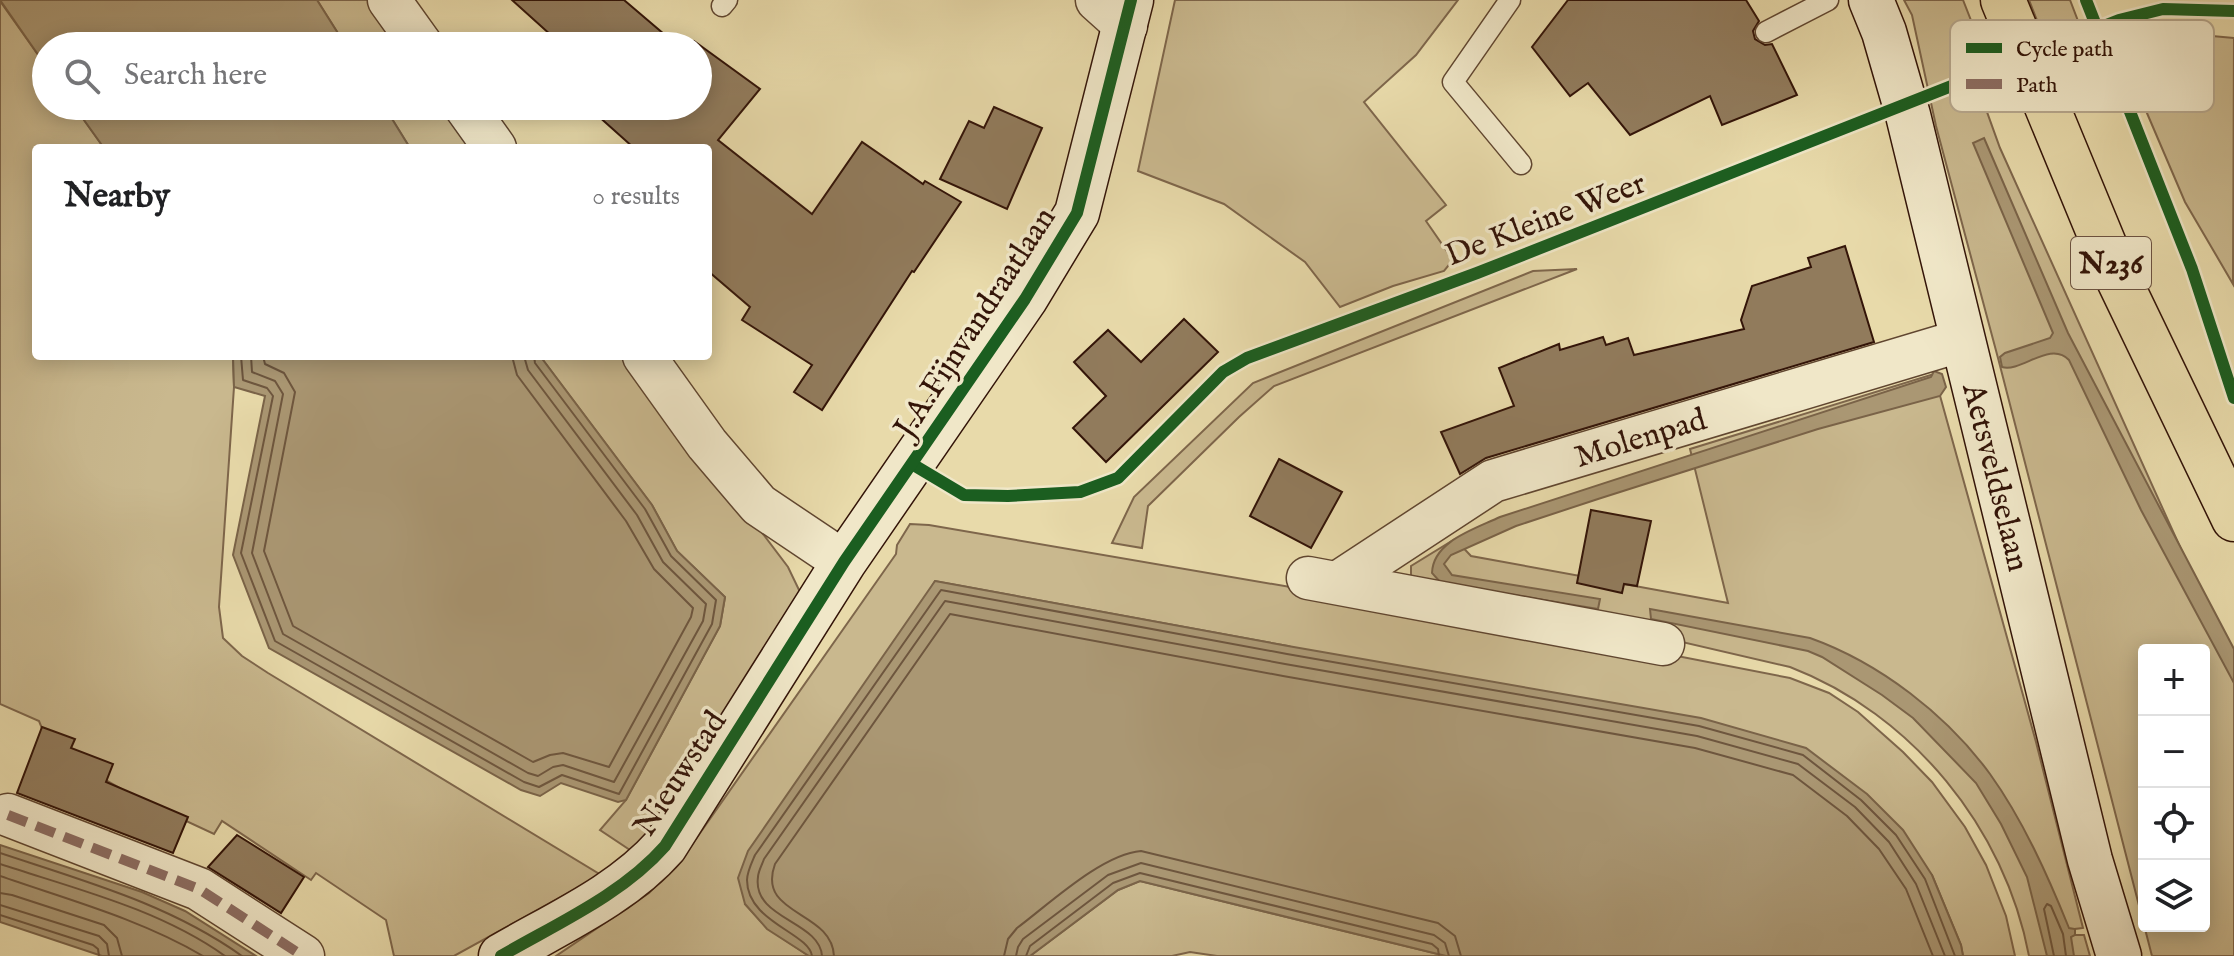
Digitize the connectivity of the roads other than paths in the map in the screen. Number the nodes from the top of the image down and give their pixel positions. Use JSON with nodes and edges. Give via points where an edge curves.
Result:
{"nodes":[{"id":1,"x":389,"y":0,"type":"edge"},
{"id":2,"x":1510,"y":0,"type":"edge"},
{"id":3,"x":1828,"y":0,"type":"edge"},
{"id":4,"x":1871,"y":0,"type":"edge"},
{"id":5,"x":2003,"y":0,"type":"edge"},
{"id":6,"x":1118,"y":9,"type":"edge"},
{"id":7,"x":2011,"y":20,"type":"edge"},
{"id":8,"x":412,"y":32,"type":"edge"},
{"id":9,"x":1766,"y":32,"type":"dead end"},
{"id":10,"x":2049,"y":112,"type":"edge"},
{"id":11,"x":475,"y":120,"type":"edge"},
{"id":12,"x":492,"y":144,"type":"edge"},
{"id":13,"x":1521,"y":164,"type":"dead end"},
{"id":14,"x":1963,"y":340,"type":"junction"},
{"id":15,"x":647,"y":360,"type":"edge"},
{"id":16,"x":2234,"y":519,"type":"edge"},
{"id":17,"x":844,"y":562,"type":"junction"},
{"id":18,"x":1663,"y":644,"type":"dead end"},
{"id":19,"x":8,"y":815,"type":"dead end"},
{"id":20,"x":303,"y":956,"type":"edge"},
{"id":21,"x":501,"y":956,"type":"edge"},
{"id":22,"x":2119,"y":956,"type":"edge"}],
"edges":[{"from":1,"to":8,"type":"street"},
{"from":2,"to":13,"type":"lane","via":[[1453,82]]},
{"from":3,"to":9,"type":"lane"},
{"from":4,"to":14,"type":"street","name":"Aetsveldselaan","via":[[1908,115]]},
{"from":5,"to":7,"type":"main road","number":"N236"},
{"from":6,"to":17,"type":"street","name":"J.A.Fijnvandraatlaan","via":[[1077,213],[1025,299]]},
{"from":10,"to":16,"type":"main road","number":"N236","via":[[2117,276]]},
{"from":11,"to":12,"type":"street"},
{"from":14,"to":18,"type":"street","name":"Molenpad","via":[[1493,481],[1324,580]]},
{"from":14,"to":22,"type":"street","name":"Aetsveldselaan","via":[[2090,860]]},
{"from":15,"to":17,"type":"street","via":[[759,505]]},
{"from":17,"to":21,"type":"street","name":"Nieuwstad","via":[[651,863]]},
{"from":19,"to":20,"type":"street","via":[[199,889]]}]}
